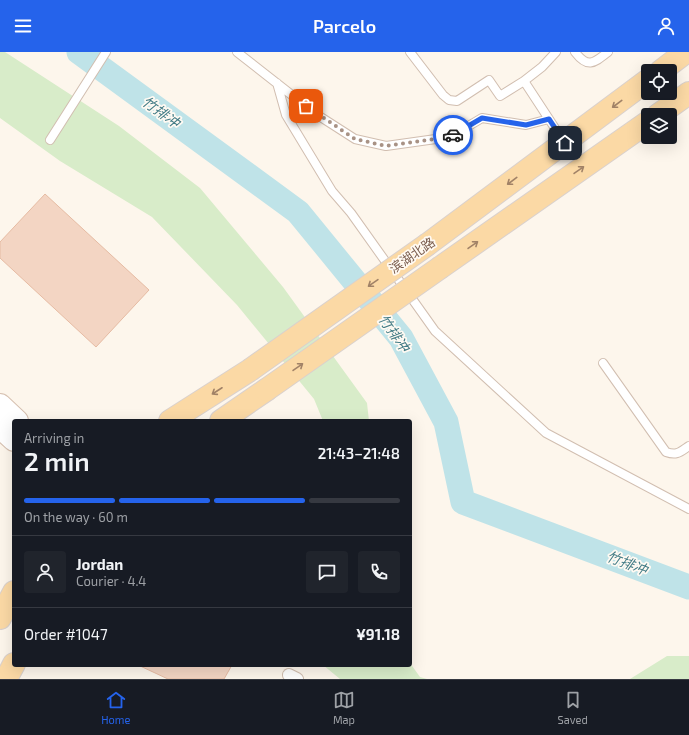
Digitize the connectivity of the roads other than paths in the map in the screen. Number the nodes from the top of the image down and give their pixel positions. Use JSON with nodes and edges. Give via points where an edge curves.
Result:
{"nodes":[{"id":1,"x":106,"y":52,"type":"edge"},
{"id":2,"x":237,"y":52,"type":"edge"},
{"id":3,"x":410,"y":52,"type":"edge"},
{"id":4,"x":556,"y":52,"type":"edge"},
{"id":5,"x":575,"y":52,"type":"edge"},
{"id":6,"x":608,"y":52,"type":"edge"},
{"id":7,"x":686,"y":52,"type":"edge"},
{"id":8,"x":670,"y":64,"type":"edge"},
{"id":9,"x":524,"y":81,"type":"junction"},
{"id":10,"x":277,"y":83,"type":"junction"},
{"id":11,"x":641,"y":85,"type":"edge"},
{"id":12,"x":689,"y":93,"type":"edge"},
{"id":13,"x":668,"y":108,"type":"edge"},
{"id":14,"x":549,"y":119,"type":"junction"},
{"id":15,"x":641,"y":127,"type":"edge"},
{"id":16,"x":50,"y":140,"type":"dead end"},
{"id":17,"x":565,"y":143,"type":"junction"},
{"id":18,"x":603,"y":363,"type":"dead end"},
{"id":19,"x":0,"y":405,"type":"edge"},
{"id":20,"x":15,"y":419,"type":"edge"},
{"id":21,"x":173,"y":419,"type":"edge"},
{"id":22,"x":224,"y":419,"type":"edge"},
{"id":23,"x":0,"y":427,"type":"edge"},
{"id":24,"x":12,"y":438,"type":"edge"},
{"id":25,"x":689,"y":446,"type":"edge"},
{"id":26,"x":689,"y":509,"type":"edge"},
{"id":27,"x":12,"y":596,"type":"edge"},
{"id":28,"x":0,"y":618,"type":"edge"},
{"id":29,"x":12,"y":667,"type":"edge"},
{"id":30,"x":6,"y":679,"type":"edge"}],
"edges":[{"from":1,"to":16,"type":"lane"},
{"from":2,"to":10,"type":"lane"},
{"from":3,"to":9,"type":"lane","via":[[449,100],[457,101],[489,80],[500,96]]},
{"from":4,"to":9,"type":"lane","via":[[542,68]]},
{"from":5,"to":6,"type":"lane","via":[[587,63],[595,62]]},
{"from":7,"to":8,"type":"main road"},
{"from":9,"to":14,"type":"lane"},
{"from":10,"to":14,"type":"lane","via":[[316,114],[355,139],[386,146],[450,137],[482,118],[526,125]]},
{"from":10,"to":26,"type":"lane","via":[[286,115],[332,191],[351,213],[435,332],[546,433]]},
{"from":11,"to":17,"type":"main road","name":"滨湖北路","one_way":true},
{"from":12,"to":13,"type":"main road"},
{"from":14,"to":17,"type":"lane"},
{"from":22,"to":15,"type":"main road","name":"滨湖北路","one_way":true,"bridge":true},
{"from":17,"to":21,"type":"main road","name":"滨湖北路","one_way":true,"bridge":true,"via":[[250,370]]},
{"from":18,"to":25,"type":"lane","via":[[666,452],[672,455]]},
{"from":19,"to":20,"type":"main road"},
{"from":23,"to":24,"type":"main road"},
{"from":27,"to":28,"type":"main road"},
{"from":29,"to":30,"type":"main road"}]}
